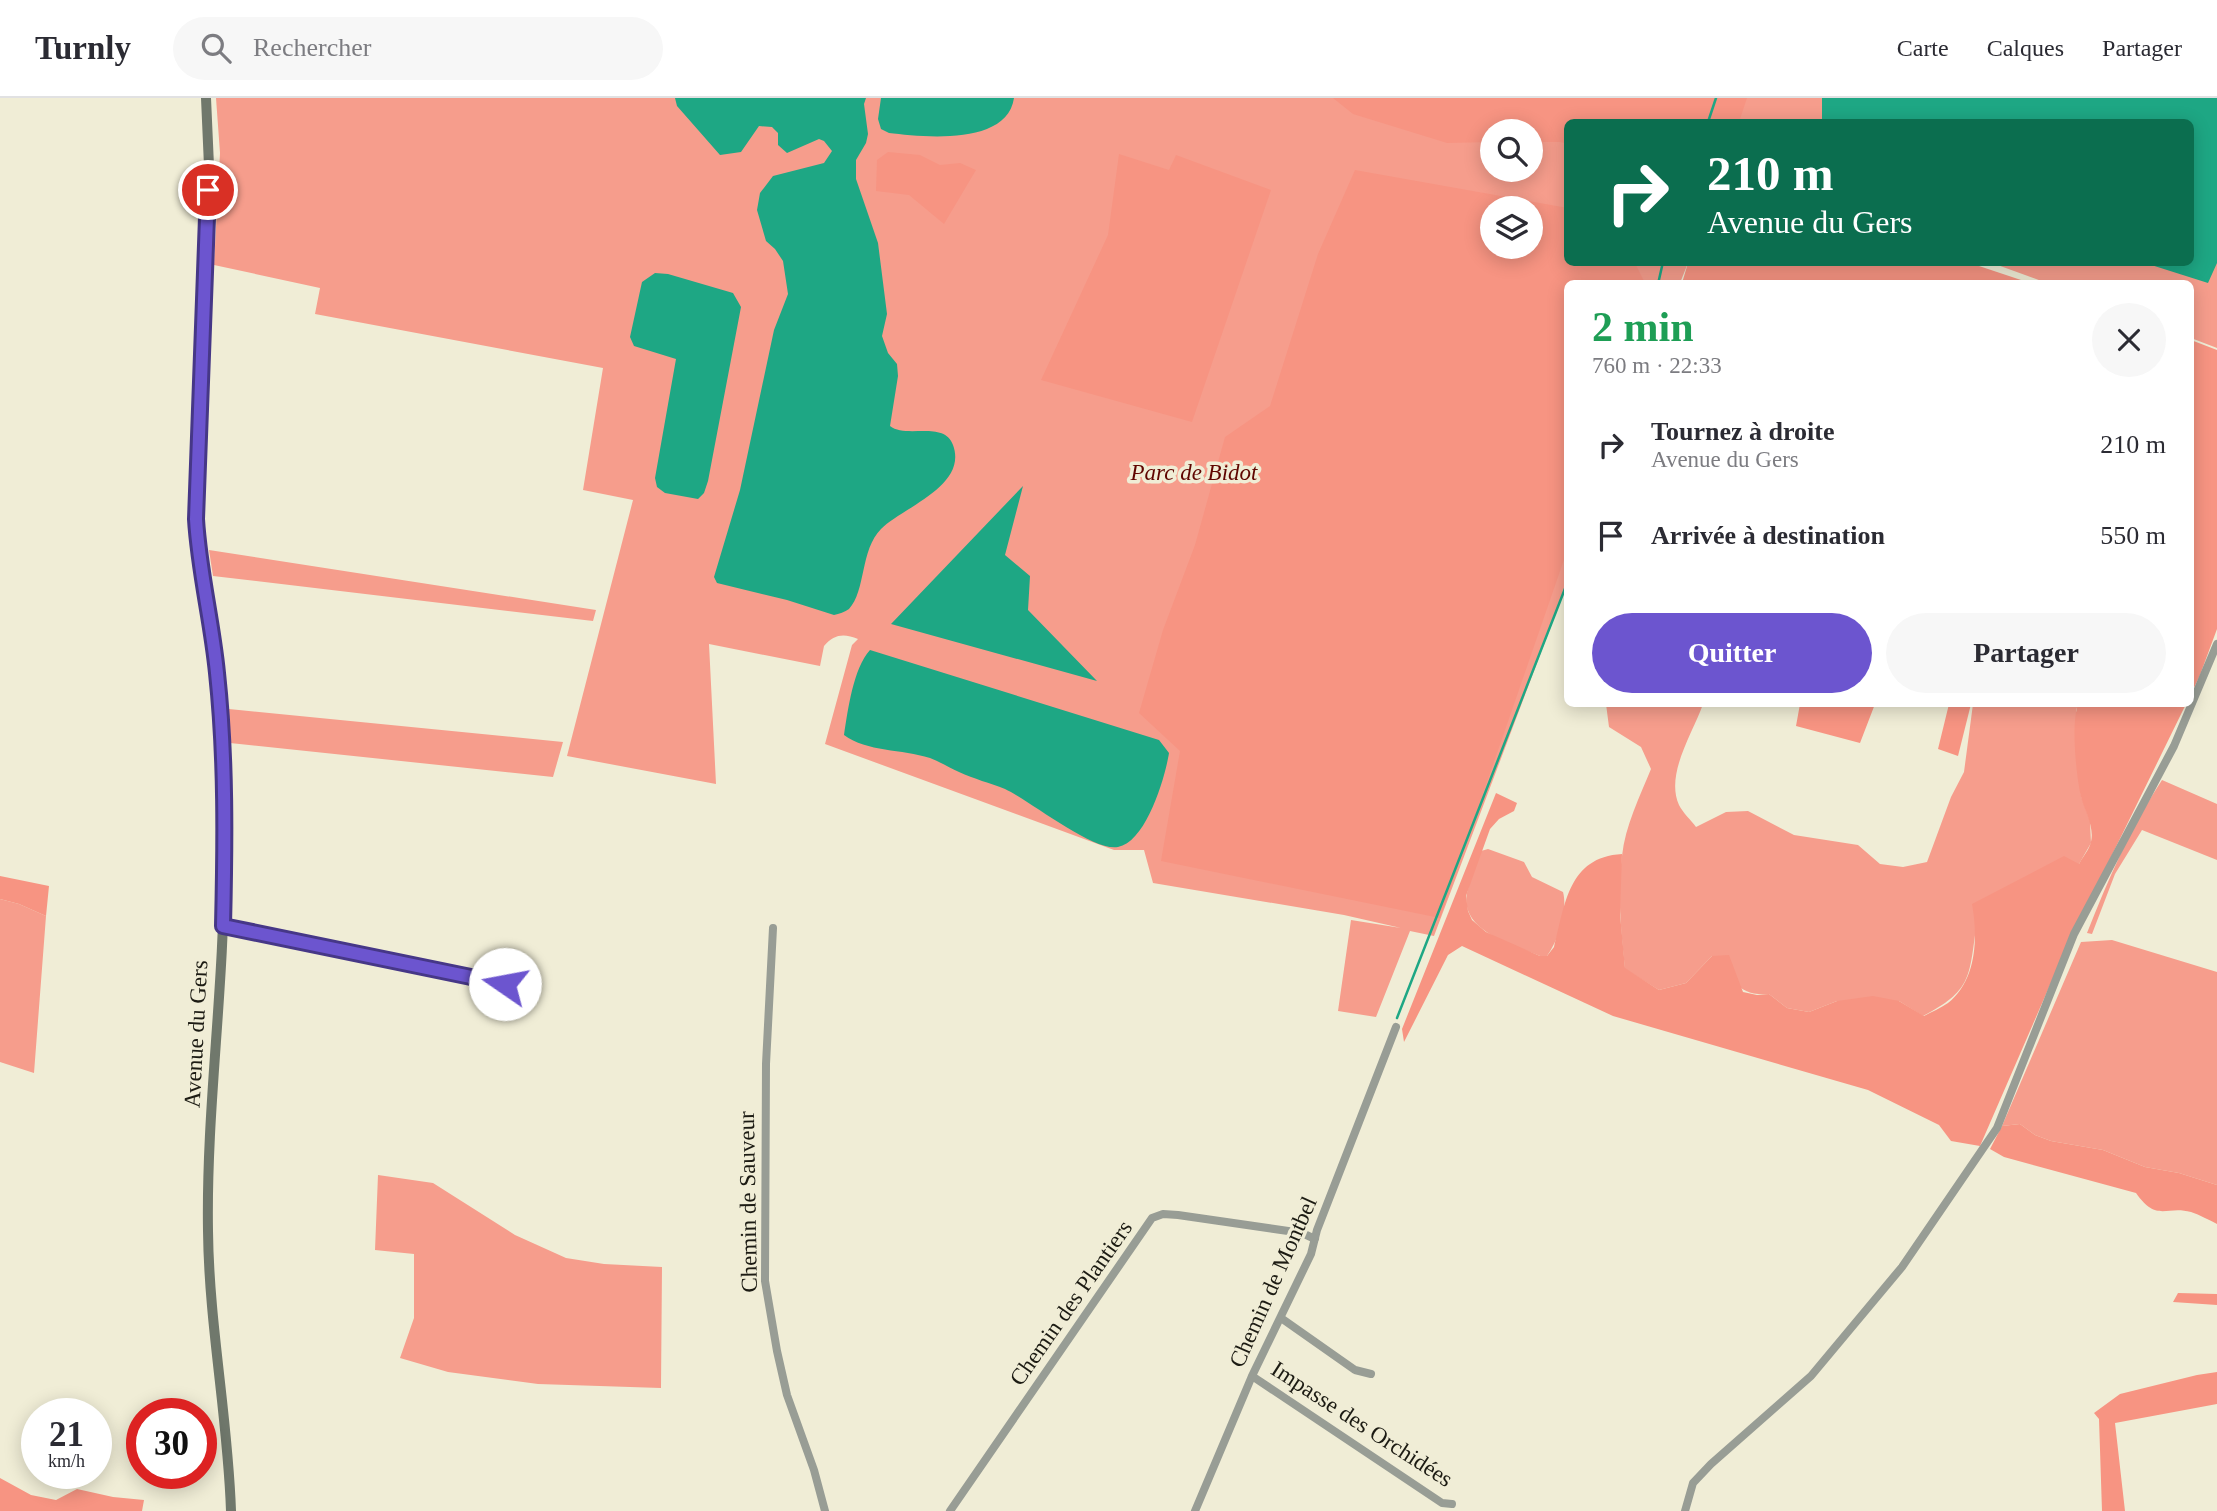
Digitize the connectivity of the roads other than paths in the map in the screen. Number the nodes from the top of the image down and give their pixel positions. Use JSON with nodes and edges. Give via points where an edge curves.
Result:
{"nodes":[{"id":1,"x":205,"y":98,"type":"edge"},
{"id":2,"x":2217,"y":644,"type":"edge"},
{"id":3,"x":2194,"y":699,"type":"edge"},
{"id":4,"x":2190,"y":707,"type":"edge"},
{"id":5,"x":223,"y":926,"type":"junction"},
{"id":6,"x":772,"y":928,"type":"dead end"},
{"id":7,"x":505,"y":984,"type":"dead end"},
{"id":8,"x":1396,"y":1027,"type":"dead end"},
{"id":9,"x":1315,"y":1239,"type":"junction"},
{"id":10,"x":1281,"y":1318,"type":"junction"},
{"id":11,"x":1371,"y":1374,"type":"dead end"},
{"id":12,"x":1252,"y":1376,"type":"junction"},
{"id":13,"x":1451,"y":1504,"type":"dead end"},
{"id":14,"x":231,"y":1511,"type":"edge"},
{"id":15,"x":825,"y":1511,"type":"edge"},
{"id":16,"x":950,"y":1511,"type":"edge"},
{"id":17,"x":1195,"y":1511,"type":"edge"},
{"id":18,"x":1685,"y":1511,"type":"edge"}],
"edges":[{"from":1,"to":5,"type":"main road","name":"Avenue du Gers","via":[[209,166],[196,519],[217,676],[224,797]]},
{"from":2,"to":3,"type":"street"},
{"from":4,"to":18,"type":"street","via":[[2074,934],[1997,1128],[1902,1267],[1811,1376],[1693,1483]]},
{"from":5,"to":7,"type":"street"},
{"from":5,"to":14,"type":"main road","name":"Avenue du Gers","via":[[208,1233]]},
{"from":6,"to":15,"type":"street","name":"Chemin de Sauveur","via":[[765,1281],[788,1395]]},
{"from":8,"to":9,"type":"street","name":"Chemin de Montbel"},
{"from":9,"to":10,"type":"street","name":"Chemin de Montbel"},
{"from":9,"to":16,"type":"street","name":"Chemin des Plantiers","via":[[1302,1233],[1178,1214],[1152,1218]]},
{"from":10,"to":11,"type":"street","via":[[1355,1370]]},
{"from":10,"to":12,"type":"street","name":"Chemin de Montbel"},
{"from":12,"to":13,"type":"street","name":"Impasse des Orchidées","via":[[1442,1503]]},
{"from":12,"to":17,"type":"street","name":"Chemin de Montbel"}]}
